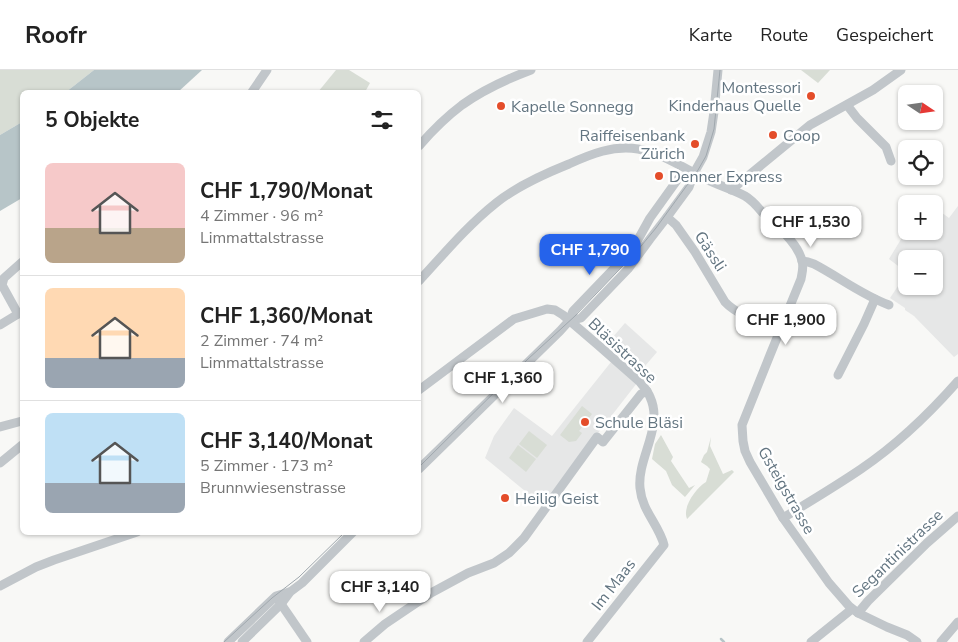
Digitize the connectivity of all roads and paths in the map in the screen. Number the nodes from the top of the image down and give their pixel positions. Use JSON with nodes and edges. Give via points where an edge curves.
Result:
{"nodes":[{"id":1,"x":267,"y":70,"type":"edge"},
{"id":2,"x":531,"y":70,"type":"edge"},
{"id":3,"x":718,"y":70,"type":"edge"},
{"id":4,"x":901,"y":70,"type":"edge"},
{"id":5,"x":253,"y":90,"type":"edge"},
{"id":6,"x":847,"y":105,"type":"junction"},
{"id":7,"x":421,"y":144,"type":"edge"},
{"id":8,"x":891,"y":161,"type":"dead end"},
{"id":9,"x":694,"y":173,"type":"junction"},
{"id":10,"x":731,"y":190,"type":"junction"},
{"id":11,"x":667,"y":218,"type":"junction"},
{"id":12,"x":638,"y":249,"type":"junction"},
{"id":13,"x":802,"y":261,"type":"junction"},
{"id":14,"x":20,"y":264,"type":"edge"},
{"id":15,"x":421,"y":279,"type":"edge"},
{"id":16,"x":875,"y":300,"type":"junction"},
{"id":17,"x":889,"y":305,"type":"dead end"},
{"id":18,"x":20,"y":314,"type":"edge"},
{"id":19,"x":569,"y":321,"type":"junction"},
{"id":20,"x":0,"y":325,"type":"edge"},
{"id":21,"x":780,"y":329,"type":"junction"},
{"id":22,"x":838,"y":375,"type":"dead end"},
{"id":23,"x":958,"y":381,"type":"edge"},
{"id":24,"x":421,"y":389,"type":"edge"},
{"id":25,"x":647,"y":391,"type":"junction"},
{"id":26,"x":20,"y":422,"type":"edge"},
{"id":27,"x":0,"y":427,"type":"edge"},
{"id":28,"x":20,"y":448,"type":"edge"},
{"id":29,"x":0,"y":463,"type":"edge"},
{"id":30,"x":421,"y":468,"type":"edge"},
{"id":31,"x":958,"y":516,"type":"edge"},
{"id":32,"x":783,"y":518,"type":"junction"},
{"id":33,"x":128,"y":535,"type":"edge"},
{"id":34,"x":350,"y":535,"type":"edge"},
{"id":35,"x":664,"y":546,"type":"joint"},
{"id":36,"x":0,"y":586,"type":"edge"},
{"id":37,"x":279,"y":600,"type":"junction"},
{"id":38,"x":855,"y":611,"type":"junction"},
{"id":39,"x":958,"y":622,"type":"edge"},
{"id":40,"x":228,"y":642,"type":"edge"},
{"id":41,"x":242,"y":642,"type":"edge"},
{"id":42,"x":307,"y":642,"type":"edge"},
{"id":43,"x":364,"y":642,"type":"edge"},
{"id":44,"x":588,"y":642,"type":"edge"},
{"id":45,"x":811,"y":642,"type":"edge"},
{"id":46,"x":917,"y":642,"type":"edge"},
{"id":47,"x":941,"y":642,"type":"edge"}],
"edges":[{"from":1,"to":5,"type":"street"},
{"from":2,"to":7,"type":"street","via":[[462,105]]},
{"from":3,"to":9,"type":"street","via":[[711,132],[703,158]]},
{"from":4,"to":6,"type":"street"},
{"from":6,"to":8,"type":"street","via":[[886,147]]},
{"from":6,"to":10,"type":"street","via":[[810,125]]},
{"from":9,"to":10,"type":"street"},
{"from":9,"to":11,"type":"street","via":[[689,187]]},
{"from":9,"to":12,"type":"street","via":[[678,179],[650,218]]},
{"from":9,"to":15,"type":"street","via":[[657,154],[630,148],[601,151],[515,189],[496,202]]},
{"from":10,"to":13,"type":"street","via":[[753,202],[797,248]]},
{"from":11,"to":12,"type":"street"},
{"from":11,"to":21,"type":"street","name":"Gässli","via":[[676,225],[729,306]]},
{"from":12,"to":19,"type":"street","via":[[573,311]]},
{"from":13,"to":16,"type":"street","via":[[814,264]]},
{"from":13,"to":21,"type":"street","name":"Gsteigstrasse","via":[[801,280]]},
{"from":14,"to":18,"type":"street","via":[[4,278],[2,285]]},
{"from":16,"to":17,"type":"street"},
{"from":16,"to":22,"type":"street"},
{"from":18,"to":20,"type":"street"},
{"from":19,"to":24,"type":"street","name":"Bläsistrasse","via":[[555,310],[547,309],[514,319]]},
{"from":19,"to":25,"type":"street","name":"Bläsistrasse"},
{"from":19,"to":30,"type":"street"},
{"from":21,"to":32,"type":"street","name":"Gsteigstrasse","via":[[742,425],[742,433],[750,460]]},
{"from":23,"to":32,"type":"street","via":[[917,425],[891,446]]},
{"from":25,"to":35,"type":"street","name":"Bläsistrasse","via":[[653,407],[654,425],[641,469],[640,489]]},
{"from":25,"to":43,"type":"street","via":[[641,394],[603,442],[597,437],[515,548],[503,558],[431,593]]},
{"from":26,"to":27,"type":"street"},
{"from":28,"to":29,"type":"street"},
{"from":31,"to":38,"type":"street","name":"Segantinistrasse"},
{"from":32,"to":38,"type":"street","name":"Gsteigstrasse","via":[[829,583]]},
{"from":33,"to":36,"type":"street","via":[[36,567]]},
{"from":34,"to":37,"type":"street"},
{"from":35,"to":44,"type":"street","name":"Im Maas"},
{"from":37,"to":40,"type":"street"},
{"from":37,"to":41,"type":"street"},
{"from":37,"to":42,"type":"street"},
{"from":38,"to":45,"type":"street","name":"Segantinistrasse"},
{"from":38,"to":46,"type":"street","name":"Gsteigstrasse"},
{"from":39,"to":47,"type":"street"}]}
